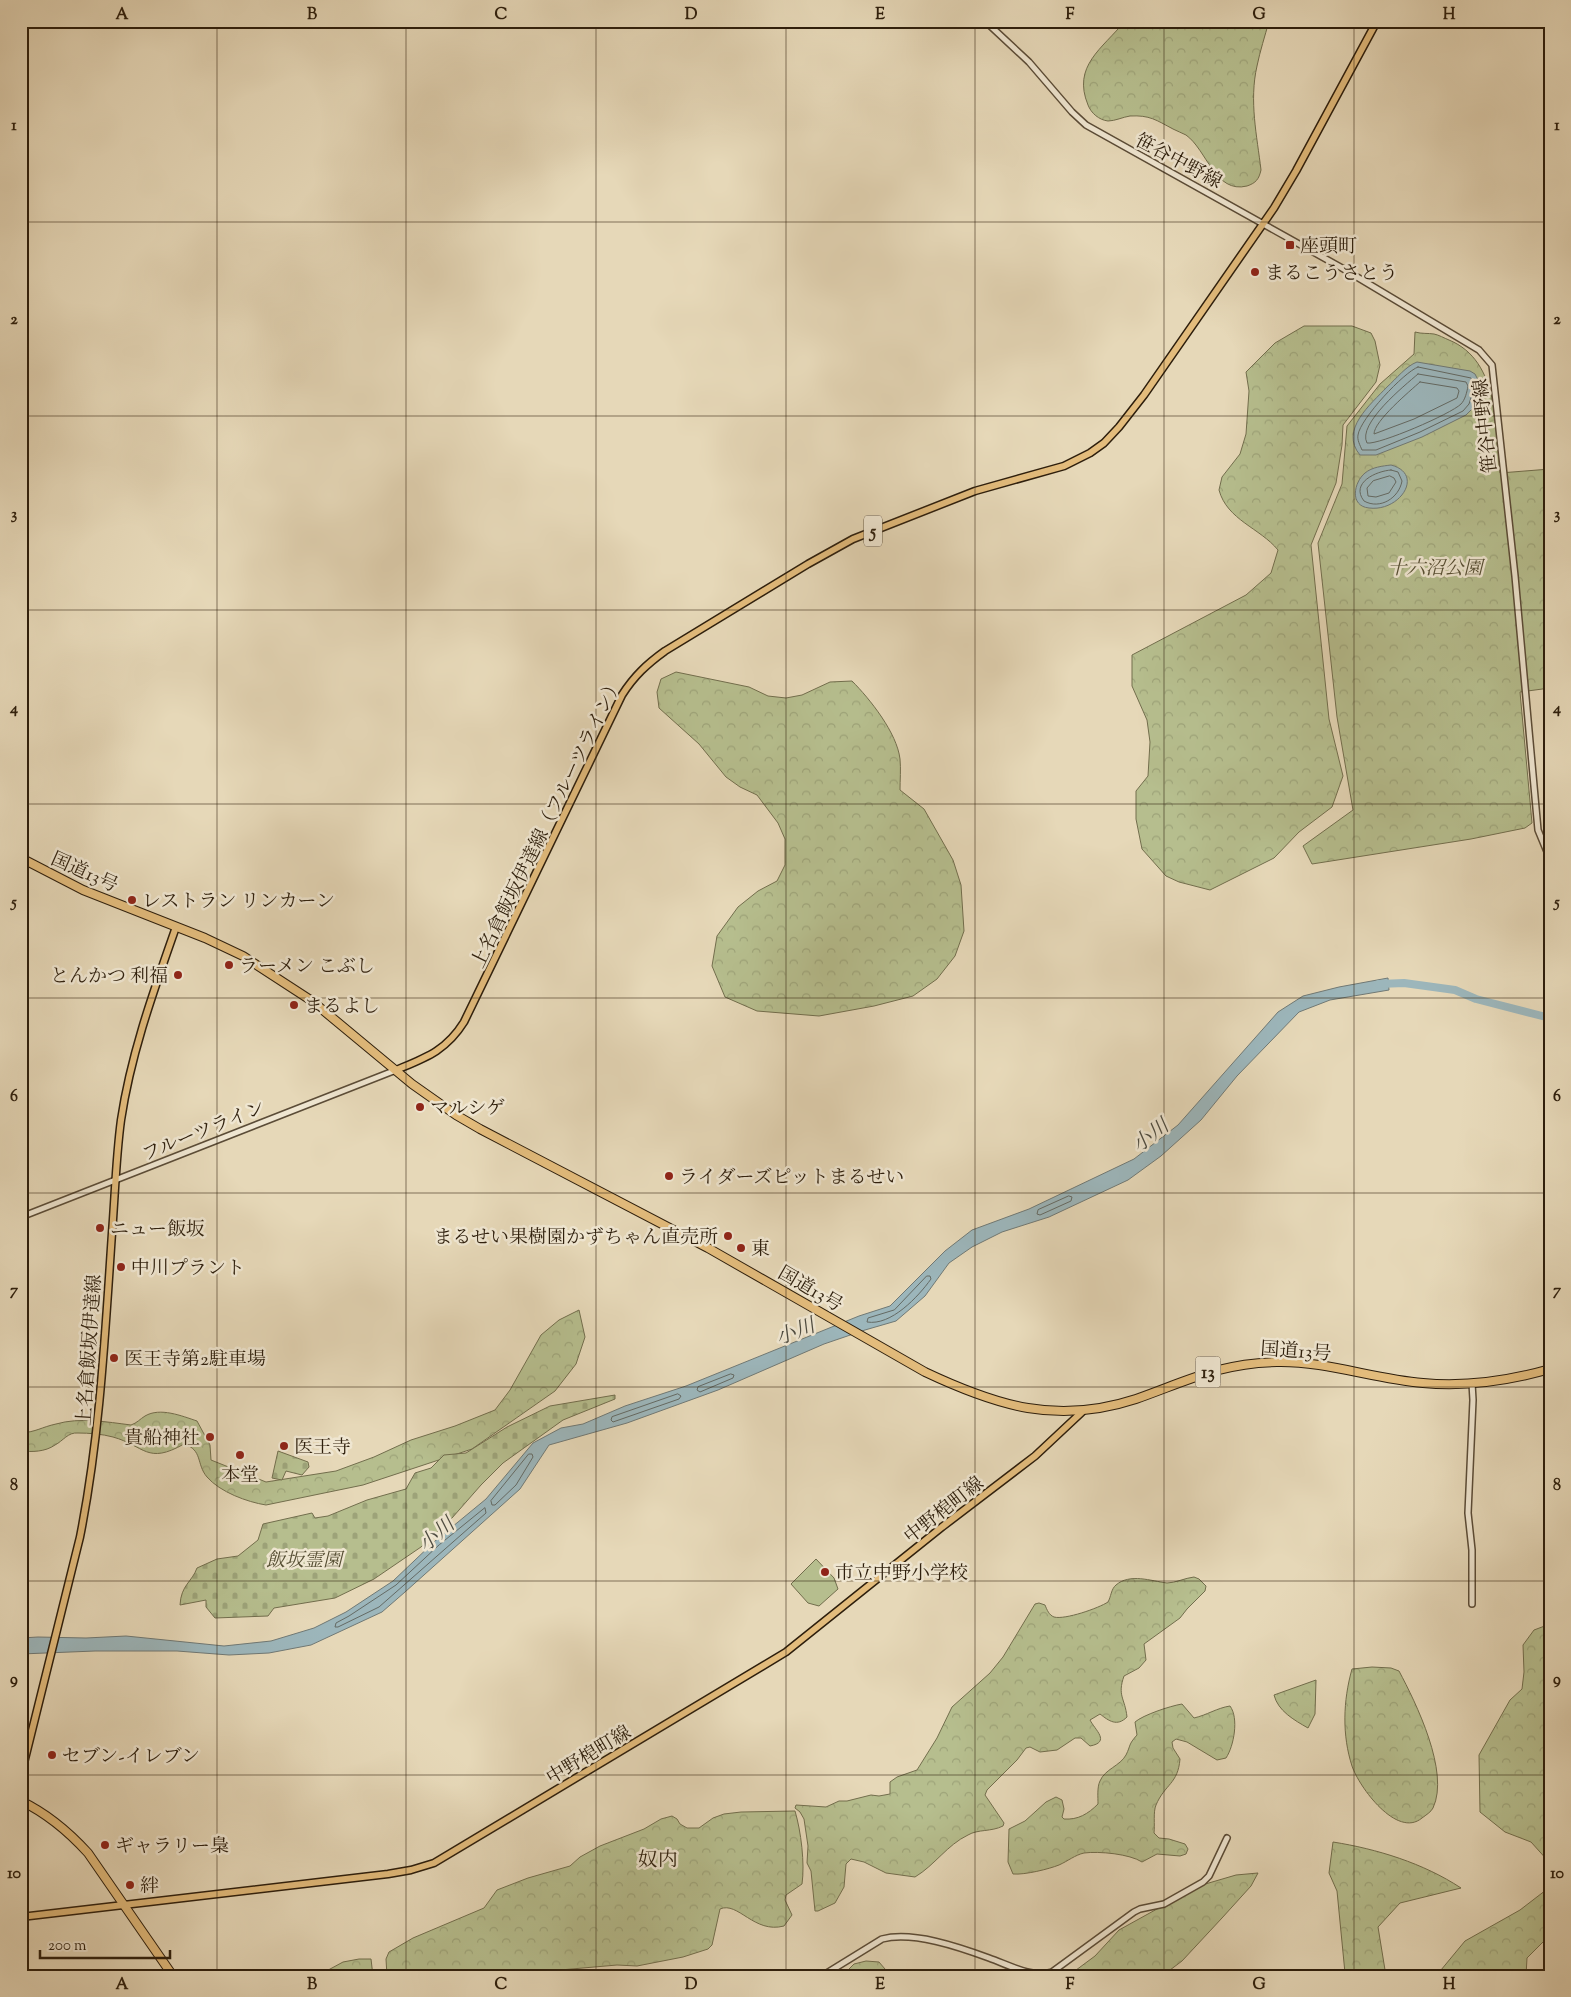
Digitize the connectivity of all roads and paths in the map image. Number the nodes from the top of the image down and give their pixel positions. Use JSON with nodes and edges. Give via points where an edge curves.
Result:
{"nodes":[{"id":1,"x":985,"y":21,"type":"edge"},
{"id":2,"x":1377,"y":21,"type":"edge"},
{"id":3,"x":1264,"y":224,"type":"junction"},
{"id":4,"x":21,"y":858,"type":"edge"},
{"id":5,"x":1550,"y":859,"type":"edge"},
{"id":6,"x":176,"y":927,"type":"junction"},
{"id":7,"x":396,"y":1070,"type":"junction"},
{"id":8,"x":116,"y":1180,"type":"junction"},
{"id":9,"x":21,"y":1217,"type":"edge"},
{"id":10,"x":1550,"y":1369,"type":"edge"},
{"id":11,"x":1472,"y":1383,"type":"junction"},
{"id":12,"x":1082,"y":1412,"type":"junction"},
{"id":13,"x":1472,"y":1604,"type":"dead end"},
{"id":14,"x":21,"y":1775,"type":"edge"},
{"id":15,"x":21,"y":1801,"type":"edge"},
{"id":16,"x":1228,"y":1838,"type":"dead end"},
{"id":17,"x":125,"y":1905,"type":"junction"},
{"id":18,"x":21,"y":1917,"type":"edge"},
{"id":19,"x":173,"y":1976,"type":"edge"},
{"id":20,"x":822,"y":1976,"type":"edge"}],
"edges":[{"from":1,"to":3,"type":"street","name":"笹谷中野線","via":[[1030,62],[1086,125]]},
{"from":2,"to":3,"type":"main road","name":"上名倉飯坂伊達線（フルーツライン）","number":"5"},
{"from":3,"to":5,"type":"street","name":"笹谷中野線","via":[[1478,349],[1492,365],[1538,830]]},
{"from":3,"to":7,"type":"main road","name":"上名倉飯坂伊達線（フルーツライン）","number":"5","via":[[1144,395],[1119,427],[1096,449],[1064,466],[975,491],[832,549],[642,668],[622,695],[457,1033],[436,1052]]},
{"from":4,"to":6,"type":"highway","name":"国道13号","number":"13","via":[[83,890]]},
{"from":6,"to":7,"type":"highway","name":"国道13号","number":"13","via":[[243,956],[312,1001]]},
{"from":6,"to":8,"type":"main road","name":"上名倉飯坂伊達線","via":[[130,1072]]},
{"from":7,"to":8,"type":"street","name":"フルーツライン"},
{"from":7,"to":12,"type":"highway","name":"国道13号","number":"13","via":[[439,1104],[480,1130],[698,1243],[950,1384],[1029,1409]]},
{"from":8,"to":9,"type":"street","name":"フルーツライン"},
{"from":8,"to":14,"type":"main road","name":"上名倉飯坂伊達線","via":[[97,1440],[80,1537]]},
{"from":10,"to":11,"type":"highway","name":"国道13号","number":"13","via":[[1505,1380]]},
{"from":11,"to":12,"type":"highway","name":"国道13号","number":"13","via":[[1421,1383],[1304,1364],[1254,1362],[1206,1372],[1136,1398]]},
{"from":11,"to":13,"type":"street","via":[[1468,1513]]},
{"from":12,"to":17,"type":"main road","name":"中野梍町線","via":[[1035,1456],[786,1652],[443,1858],[423,1867],[388,1874]]},
{"from":15,"to":17,"type":"highway","via":[[72,1835]]},
{"from":16,"to":20,"type":"street","via":[[1203,1882],[1164,1904],[1134,1912],[1052,1972],[1031,1973],[944,1944],[892,1936]]},
{"from":17,"to":18,"type":"main road","name":"中野梍町線"},
{"from":17,"to":19,"type":"highway"}]}
